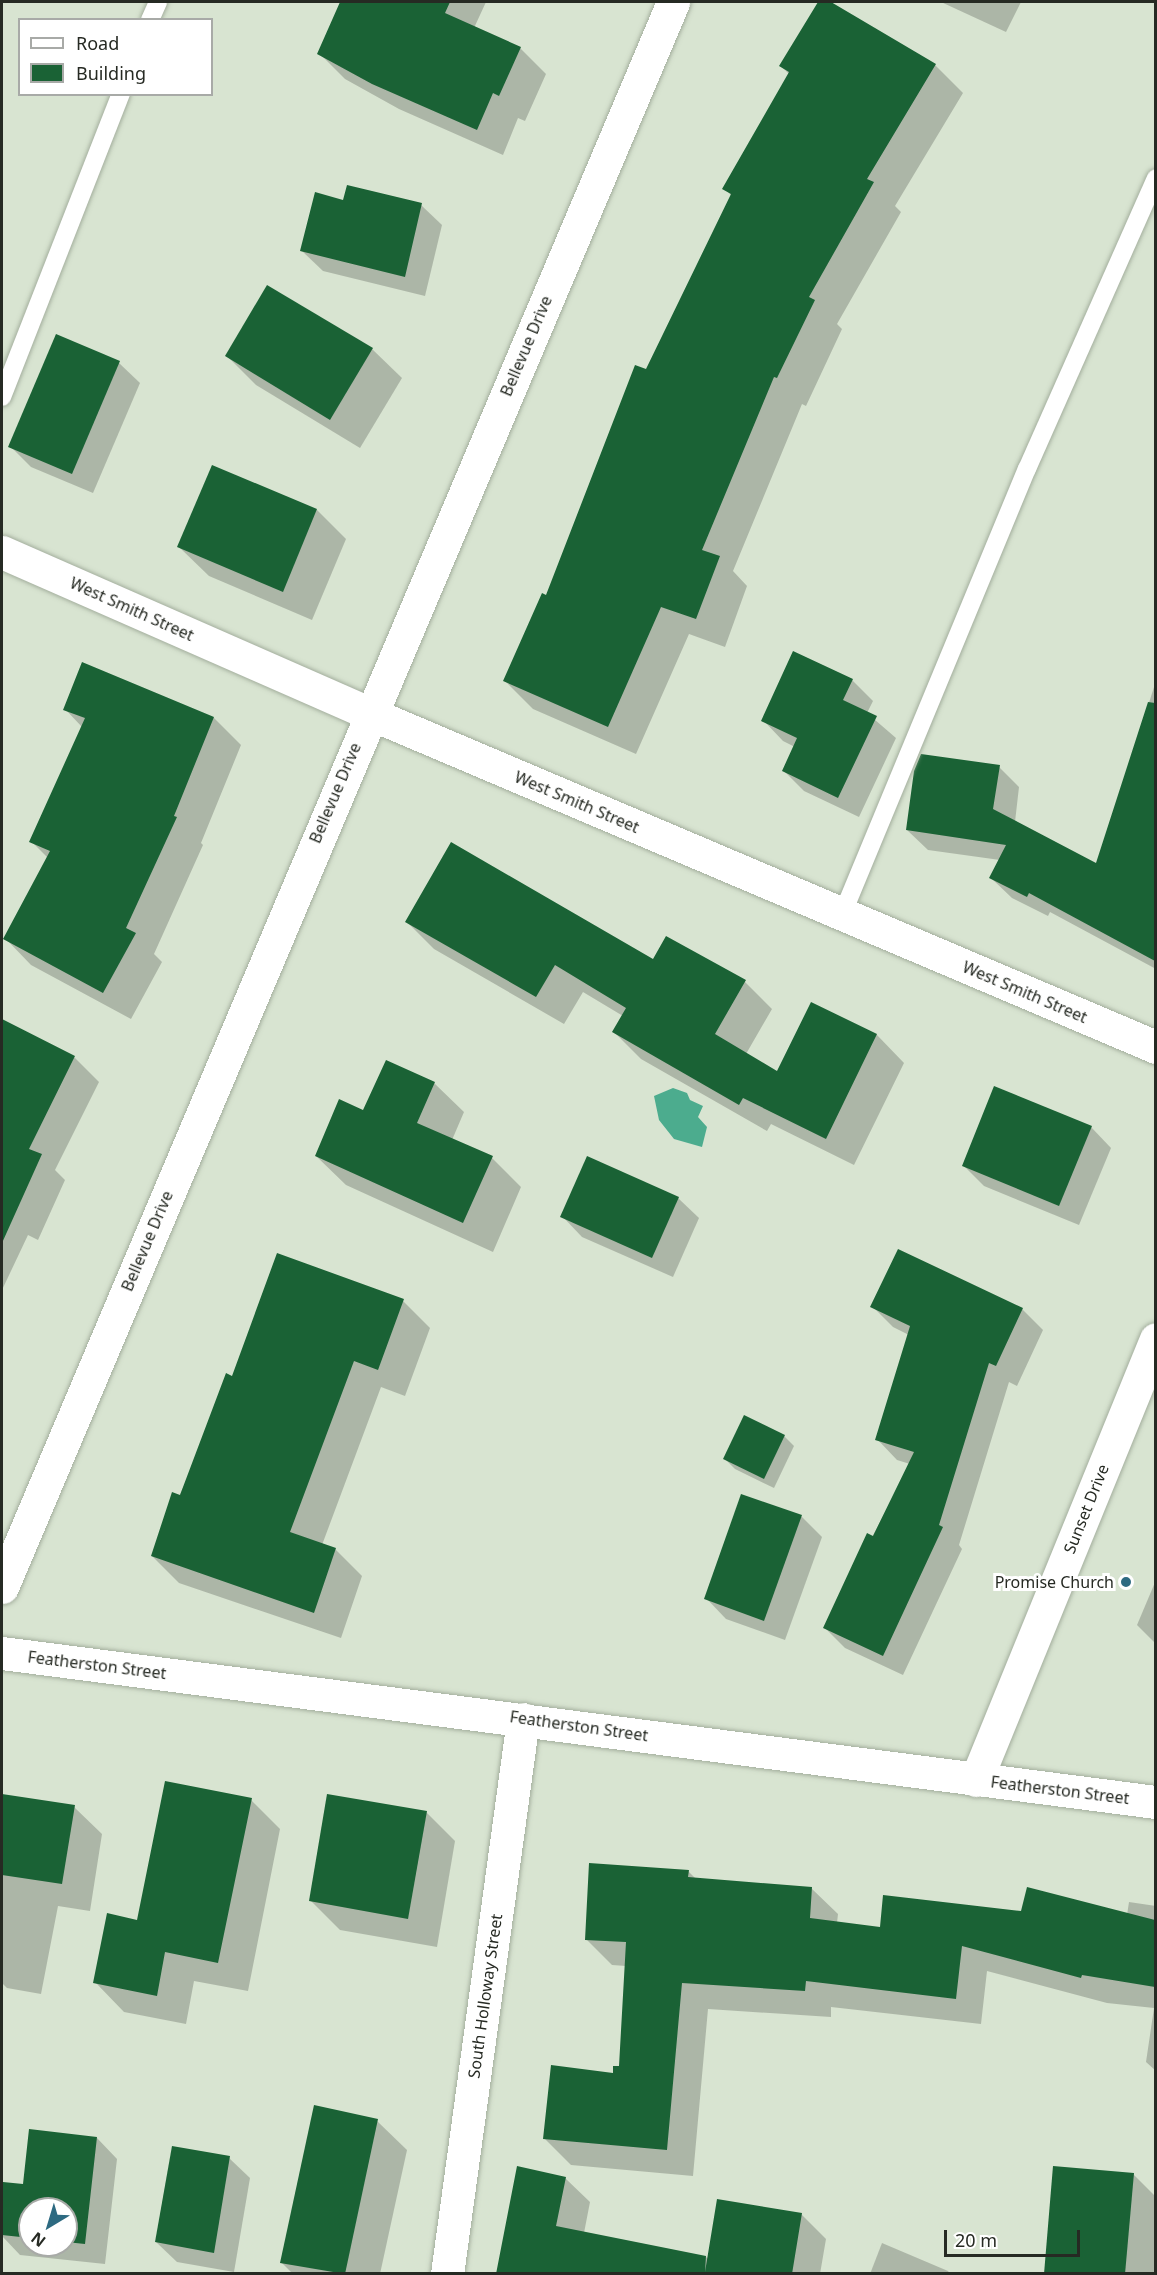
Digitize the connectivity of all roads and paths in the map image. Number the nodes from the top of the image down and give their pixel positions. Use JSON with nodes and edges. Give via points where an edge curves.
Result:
{"nodes":[{"id":1,"x":158,"y":2,"type":"edge"},
{"id":2,"x":673,"y":2,"type":"edge"},
{"id":3,"x":151,"y":18,"type":"edge"},
{"id":4,"x":120,"y":96,"type":"edge"},
{"id":5,"x":1155,"y":178,"type":"edge"},
{"id":6,"x":2,"y":397,"type":"edge"},
{"id":7,"x":2,"y":552,"type":"edge"},
{"id":8,"x":369,"y":713,"type":"junction"},
{"id":9,"x":842,"y":915,"type":"junction"},
{"id":10,"x":1155,"y":1047,"type":"edge"},
{"id":11,"x":1155,"y":1339,"type":"edge"},
{"id":12,"x":2,"y":1587,"type":"edge"},
{"id":13,"x":2,"y":1653,"type":"edge"},
{"id":14,"x":523,"y":1719,"type":"junction"},
{"id":15,"x":976,"y":1780,"type":"junction"},
{"id":16,"x":1155,"y":1802,"type":"edge"},
{"id":17,"x":447,"y":2274,"type":"edge"}],
"edges":[{"from":1,"to":3,"type":"lane"},
{"from":2,"to":8,"type":"street","name":"Bellevue Drive"},
{"from":4,"to":6,"type":"lane"},
{"from":5,"to":9,"type":"lane","via":[[1027,469]]},
{"from":7,"to":8,"type":"street","name":"West Smith Street"},
{"from":8,"to":9,"type":"street","name":"West Smith Street"},
{"from":8,"to":12,"type":"street","name":"Bellevue Drive"},
{"from":9,"to":10,"type":"street","name":"West Smith Street"},
{"from":11,"to":15,"type":"street","name":"Sunset Drive"},
{"from":13,"to":14,"type":"street","name":"Featherston Street"},
{"from":14,"to":15,"type":"street","name":"Featherston Street"},
{"from":14,"to":17,"type":"street","name":"South Holloway Street"},
{"from":15,"to":16,"type":"street","name":"Featherston Street"}]}
